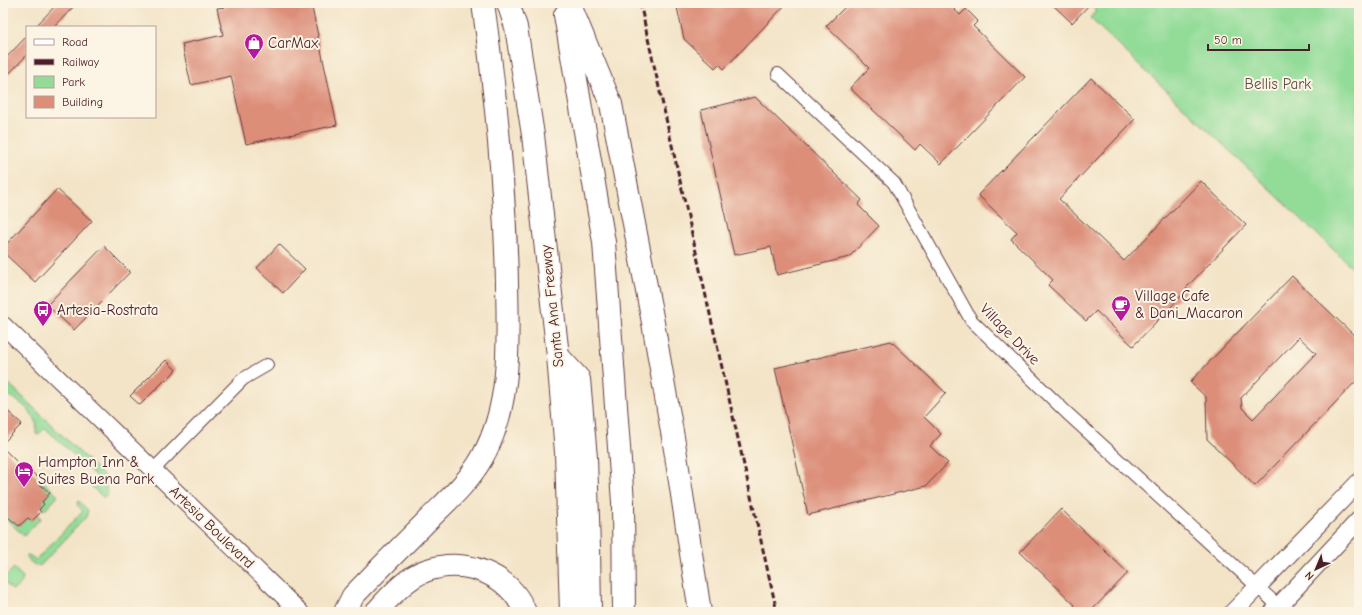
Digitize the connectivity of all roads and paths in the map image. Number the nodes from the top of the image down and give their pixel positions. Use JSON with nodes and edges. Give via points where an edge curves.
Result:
{"nodes":[{"id":1,"x":482,"y":3,"type":"edge"},
{"id":2,"x":508,"y":3,"type":"edge"},
{"id":3,"x":563,"y":3,"type":"edge"},
{"id":4,"x":569,"y":3,"type":"edge"},
{"id":5,"x":778,"y":74,"type":"dead end"},
{"id":6,"x":3,"y":325,"type":"edge"},
{"id":7,"x":558,"y":356,"type":"junction"},
{"id":8,"x":267,"y":365,"type":"dead end"},
{"id":9,"x":153,"y":470,"type":"junction"},
{"id":10,"x":1359,"y":482,"type":"edge"},
{"id":11,"x":1359,"y":520,"type":"edge"},
{"id":12,"x":1257,"y":587,"type":"junction"},
{"id":13,"x":1279,"y":610,"type":"edge"},
{"id":14,"x":300,"y":612,"type":"edge"},
{"id":15,"x":345,"y":612,"type":"edge"},
{"id":16,"x":376,"y":612,"type":"edge"},
{"id":17,"x":525,"y":612,"type":"edge"},
{"id":18,"x":571,"y":612,"type":"edge"},
{"id":19,"x":590,"y":612,"type":"edge"},
{"id":20,"x":624,"y":612,"type":"edge"},
{"id":21,"x":700,"y":612,"type":"edge"},
{"id":22,"x":1233,"y":612,"type":"edge"}],
"edges":[{"from":1,"to":15,"type":"highway","via":[[501,156],[506,236],[506,380],[501,408],[489,444],[465,483],[352,596]]},
{"from":2,"to":7,"type":"highway","name":"Santa Ana Freeway","via":[[516,27],[533,135]]},
{"from":3,"to":20,"type":"highway","via":[[604,242],[623,502]]},
{"from":4,"to":21,"type":"highway","via":[[611,104],[654,325]]},
{"from":5,"to":12,"type":"street","name":"Village Drive","via":[[894,183],[971,320],[1067,413]]},
{"from":6,"to":9,"type":"main road","name":"Artesia Boulevard"},
{"from":7,"to":18,"type":"highway","name":"Santa Ana Freeway","via":[[566,452]]},
{"from":7,"to":19,"type":"highway","via":[[579,380],[586,458]]},
{"from":8,"to":9,"type":"street","via":[[243,378]]},
{"from":9,"to":14,"type":"main road","name":"Artesia Boulevard"},
{"from":10,"to":12,"type":"main road"},
{"from":11,"to":13,"type":"main road"},
{"from":12,"to":13,"type":"street","name":"Village Drive"},
{"from":12,"to":22,"type":"main road"},
{"from":16,"to":17,"type":"highway","via":[[402,585],[424,571],[445,566],[474,568],[500,581],[512,590]]}]}
